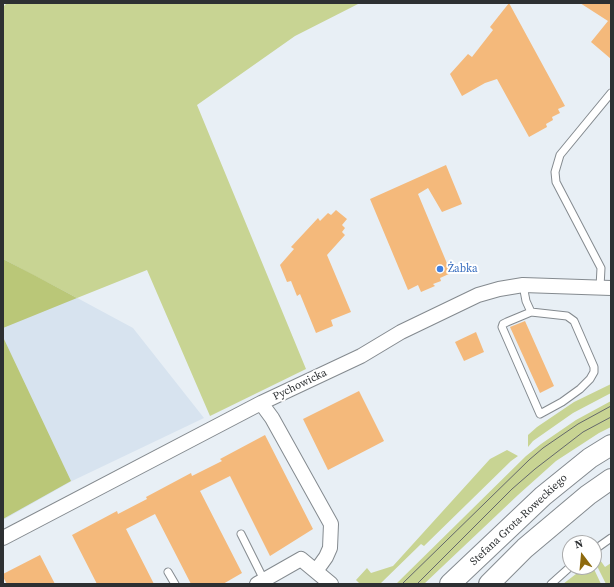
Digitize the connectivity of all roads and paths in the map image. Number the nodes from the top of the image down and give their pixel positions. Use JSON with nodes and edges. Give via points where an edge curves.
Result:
{"nodes":[{"id":1,"x":611,"y":93,"type":"edge"},
{"id":2,"x":523,"y":285,"type":"junction"},
{"id":3,"x":606,"y":287,"type":"edge"},
{"id":4,"x":531,"y":312,"type":"junction"},
{"id":5,"x":261,"y":403,"type":"junction"},
{"id":6,"x":611,"y":445,"type":"edge"},
{"id":7,"x":611,"y":479,"type":"edge"},
{"id":8,"x":241,"y":534,"type":"dead end"},
{"id":9,"x":3,"y":538,"type":"edge"},
{"id":10,"x":611,"y":538,"type":"edge"},
{"id":11,"x":602,"y":544,"type":"edge"},
{"id":12,"x":316,"y":570,"type":"junction"},
{"id":13,"x":168,"y":572,"type":"dead end"},
{"id":14,"x":562,"y":574,"type":"edge"},
{"id":15,"x":260,"y":582,"type":"edge"},
{"id":16,"x":175,"y":584,"type":"edge"},
{"id":17,"x":331,"y":584,"type":"edge"},
{"id":18,"x":450,"y":584,"type":"edge"},
{"id":19,"x":489,"y":584,"type":"edge"},
{"id":20,"x":551,"y":584,"type":"edge"}],
"edges":[{"from":1,"to":3,"type":"lane","via":[[560,155],[555,172],[556,182],[601,268]]},
{"from":2,"to":3,"type":"street","name":"Pychowicka"},
{"from":2,"to":4,"type":"lane"},
{"from":2,"to":5,"type":"street","name":"Pychowicka","via":[[498,289],[468,300],[401,332],[361,356]]},
{"from":4,"to":4,"type":"lane","via":[[567,316],[574,321],[594,368],[590,379],[580,389],[540,414],[502,327],[503,324]]},
{"from":5,"to":9,"type":"street","name":"Pychowicka"},
{"from":5,"to":12,"type":"street","via":[[275,423],[331,524],[330,548]]},
{"from":6,"to":18,"type":"main road","name":"Stefana Grota-Roweckiego","via":[[590,458],[542,496]]},
{"from":7,"to":19,"type":"main road","via":[[588,494]]},
{"from":8,"to":15,"type":"lane"},
{"from":10,"to":11,"type":"lane"},
{"from":12,"to":15,"type":"street","via":[[301,559]]},
{"from":12,"to":17,"type":"street"},
{"from":13,"to":16,"type":"lane"},
{"from":14,"to":20,"type":"lane"}]}
